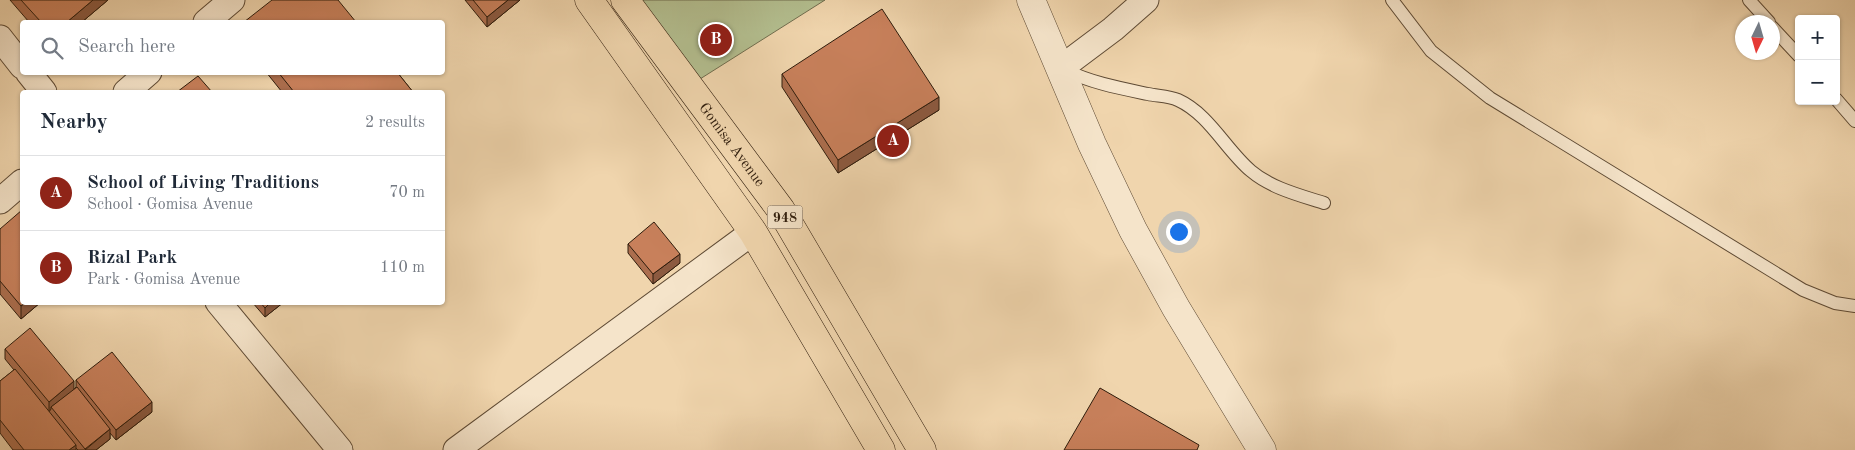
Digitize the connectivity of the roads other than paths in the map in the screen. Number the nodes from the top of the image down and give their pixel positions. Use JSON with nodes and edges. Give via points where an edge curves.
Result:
{"nodes":[{"id":1,"x":232,"y":0,"type":"edge"},
{"id":2,"x":589,"y":0,"type":"edge"},
{"id":3,"x":625,"y":0,"type":"edge"},
{"id":4,"x":1031,"y":0,"type":"edge"},
{"id":5,"x":1146,"y":0,"type":"edge"},
{"id":6,"x":1392,"y":0,"type":"edge"},
{"id":7,"x":1749,"y":0,"type":"edge"},
{"id":8,"x":1763,"y":15,"type":"edge"},
{"id":9,"x":208,"y":20,"type":"edge"},
{"id":10,"x":1780,"y":35,"type":"edge"},
{"id":11,"x":0,"y":38,"type":"edge"},
{"id":12,"x":1795,"y":52,"type":"edge"},
{"id":13,"x":20,"y":63,"type":"edge"},
{"id":14,"x":1061,"y":68,"type":"junction"},
{"id":15,"x":30,"y":75,"type":"edge"},
{"id":16,"x":146,"y":75,"type":"edge"},
{"id":17,"x":42,"y":90,"type":"edge"},
{"id":18,"x":128,"y":90,"type":"edge"},
{"id":19,"x":1840,"y":104,"type":"edge"},
{"id":20,"x":1855,"y":121,"type":"edge"},
{"id":21,"x":20,"y":184,"type":"edge"},
{"id":22,"x":0,"y":201,"type":"edge"},
{"id":23,"x":1324,"y":203,"type":"dead end"},
{"id":24,"x":753,"y":232,"type":"junction"},
{"id":25,"x":220,"y":305,"type":"edge"},
{"id":26,"x":1855,"y":306,"type":"edge"},
{"id":27,"x":340,"y":450,"type":"edge"},
{"id":28,"x":456,"y":450,"type":"edge"},
{"id":29,"x":882,"y":450,"type":"edge"},
{"id":30,"x":922,"y":450,"type":"edge"},
{"id":31,"x":1262,"y":450,"type":"edge"}],
"edges":[{"from":1,"to":9,"type":"street"},
{"from":2,"to":24,"type":"main road","number":"948"},
{"from":3,"to":30,"type":"main road","name":"Gomisa Avenue","number":"948","via":[[781,210]]},
{"from":4,"to":14,"type":"street"},
{"from":5,"to":14,"type":"street"},
{"from":6,"to":26,"type":"lane","via":[[1431,51],[1490,98],[1803,290],[1835,303]]},
{"from":7,"to":8,"type":"lane"},
{"from":10,"to":12,"type":"lane"},
{"from":11,"to":13,"type":"street"},
{"from":14,"to":23,"type":"lane","via":[[1098,84],[1178,100],[1202,117],[1252,172],[1287,191]]},
{"from":14,"to":31,"type":"street","via":[[1092,144],[1133,230]]},
{"from":15,"to":17,"type":"street"},
{"from":16,"to":18,"type":"street"},
{"from":19,"to":20,"type":"lane"},
{"from":21,"to":22,"type":"street"},
{"from":24,"to":28,"type":"street"},
{"from":24,"to":29,"type":"main road","number":"948"},
{"from":25,"to":27,"type":"street"}]}
